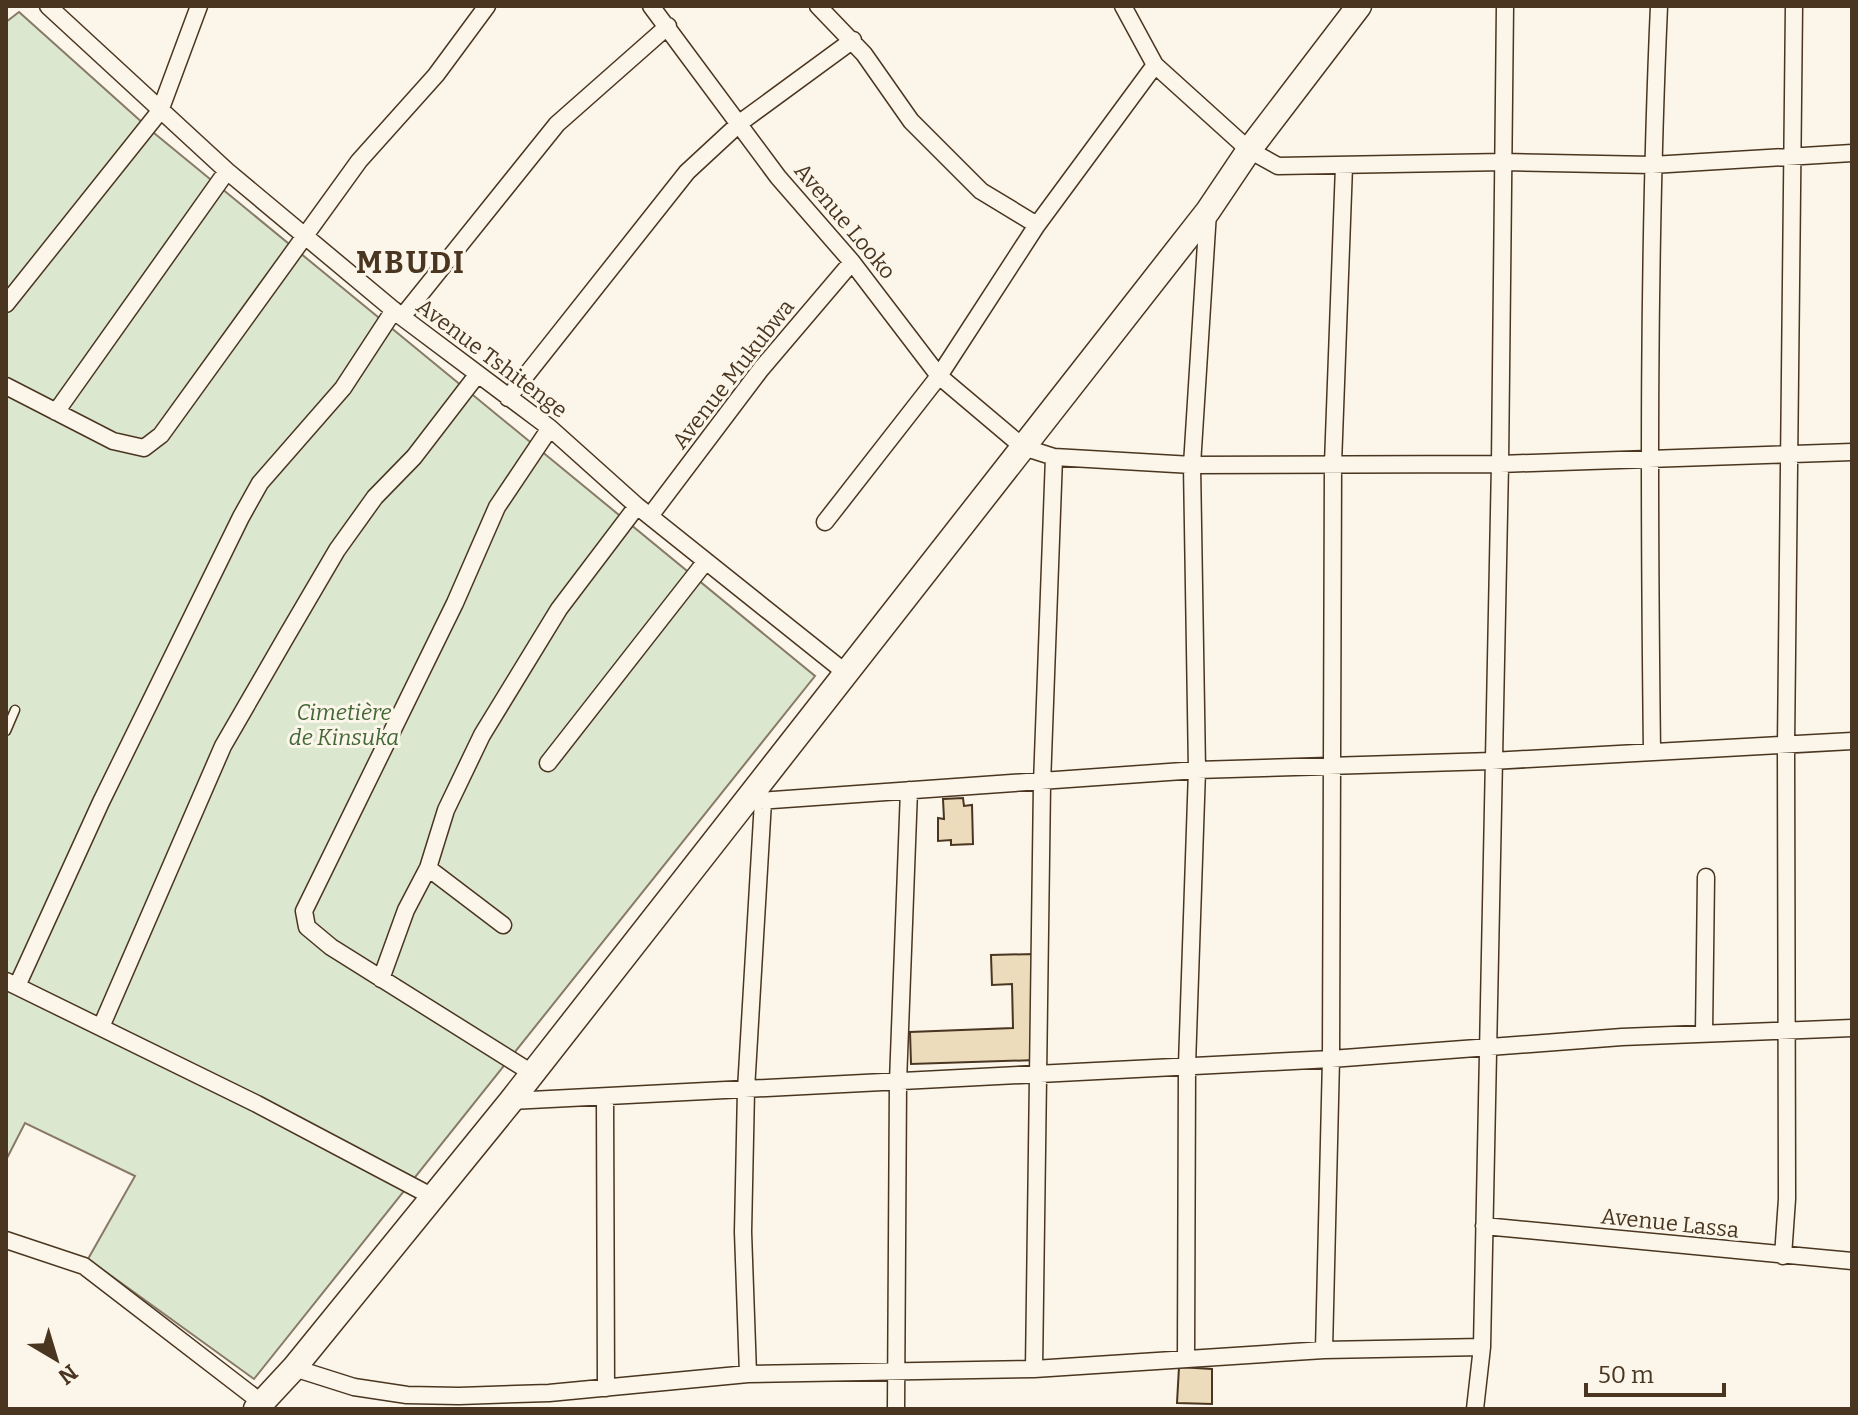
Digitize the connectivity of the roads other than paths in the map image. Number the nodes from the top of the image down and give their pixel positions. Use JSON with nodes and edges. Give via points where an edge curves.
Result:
{"nodes":[{"id":1,"x":48,"y":6,"type":"edge"},
{"id":2,"x":199,"y":6,"type":"edge"},
{"id":3,"x":487,"y":6,"type":"edge"},
{"id":4,"x":651,"y":6,"type":"edge"},
{"id":5,"x":818,"y":6,"type":"edge"},
{"id":6,"x":1123,"y":6,"type":"edge"},
{"id":7,"x":1359,"y":6,"type":"edge"},
{"id":8,"x":1505,"y":6,"type":"edge"},
{"id":9,"x":1659,"y":6,"type":"edge"},
{"id":10,"x":1794,"y":6,"type":"edge"},
{"id":11,"x":668,"y":26,"type":"junction"},
{"id":12,"x":853,"y":40,"type":"junction"},
{"id":13,"x":1155,"y":65,"type":"junction"},
{"id":14,"x":160,"y":111,"type":"junction"},
{"id":15,"x":741,"y":122,"type":"junction"},
{"id":16,"x":1249,"y":150,"type":"junction"},
{"id":17,"x":1852,"y":153,"type":"edge"},
{"id":18,"x":1792,"y":156,"type":"junction"},
{"id":19,"x":1504,"y":162,"type":"junction"},
{"id":20,"x":1652,"y":165,"type":"junction"},
{"id":21,"x":1344,"y":166,"type":"junction"},
{"id":22,"x":227,"y":171,"type":"junction"},
{"id":23,"x":1208,"y":211,"type":"junction"},
{"id":24,"x":1037,"y":225,"type":"junction"},
{"id":25,"x":305,"y":235,"type":"junction"},
{"id":26,"x":852,"y":262,"type":"junction"},
{"id":27,"x":6,"y":304,"type":"edge"},
{"id":28,"x":398,"y":314,"type":"junction"},
{"id":29,"x":477,"y":375,"type":"junction"},
{"id":30,"x":939,"y":376,"type":"junction"},
{"id":31,"x":6,"y":386,"type":"edge"},
{"id":32,"x":508,"y":398,"type":"junction"},
{"id":33,"x":56,"y":412,"type":"junction"},
{"id":34,"x":550,"y":428,"type":"junction"},
{"id":35,"x":1023,"y":447,"type":"junction"},
{"id":36,"x":1852,"y":452,"type":"edge"},
{"id":37,"x":1789,"y":456,"type":"junction"},
{"id":38,"x":1054,"y":457,"type":"junction"},
{"id":39,"x":1649,"y":458,"type":"junction"},
{"id":40,"x":1333,"y":464,"type":"junction"},
{"id":41,"x":1500,"y":464,"type":"junction"},
{"id":42,"x":1192,"y":465,"type":"junction"},
{"id":43,"x":644,"y":511,"type":"junction"},
{"id":44,"x":825,"y":522,"type":"dead end"},
{"id":45,"x":706,"y":561,"type":"junction"},
{"id":46,"x":846,"y":673,"type":"junction"},
{"id":47,"x":15,"y":710,"type":"dead end"},
{"id":48,"x":6,"y":731,"type":"edge"},
{"id":49,"x":1852,"y":741,"type":"edge"},
{"id":50,"x":1786,"y":745,"type":"junction"},
{"id":51,"x":1652,"y":752,"type":"junction"},
{"id":52,"x":1492,"y":761,"type":"junction"},
{"id":53,"x":548,"y":763,"type":"dead end"},
{"id":54,"x":1331,"y":765,"type":"junction"},
{"id":55,"x":1197,"y":770,"type":"junction"},
{"id":56,"x":1042,"y":784,"type":"junction"},
{"id":57,"x":909,"y":790,"type":"junction"},
{"id":58,"x":753,"y":802,"type":"junction"},
{"id":59,"x":428,"y":868,"type":"junction"},
{"id":60,"x":1706,"y":877,"type":"dead end"},
{"id":61,"x":503,"y":925,"type":"dead end"},
{"id":62,"x":381,"y":979,"type":"junction"},
{"id":63,"x":12,"y":984,"type":"edge"},
{"id":64,"x":101,"y":1027,"type":"junction"},
{"id":65,"x":1852,"y":1028,"type":"edge"},
{"id":66,"x":1785,"y":1032,"type":"junction"},
{"id":67,"x":1704,"y":1033,"type":"junction"},
{"id":68,"x":1486,"y":1046,"type":"junction"},
{"id":69,"x":1331,"y":1059,"type":"junction"},
{"id":70,"x":1187,"y":1065,"type":"junction"},
{"id":71,"x":532,"y":1073,"type":"junction"},
{"id":72,"x":1039,"y":1074,"type":"junction"},
{"id":73,"x":898,"y":1082,"type":"junction"},
{"id":74,"x":746,"y":1090,"type":"junction"},
{"id":75,"x":605,"y":1097,"type":"junction"},
{"id":76,"x":511,"y":1101,"type":"junction"},
{"id":77,"x":433,"y":1197,"type":"junction"},
{"id":78,"x":1484,"y":1226,"type":"junction"},
{"id":79,"x":6,"y":1240,"type":"edge"},
{"id":80,"x":1783,"y":1256,"type":"junction"},
{"id":81,"x":1852,"y":1261,"type":"edge"},
{"id":82,"x":1482,"y":1347,"type":"junction"},
{"id":83,"x":1324,"y":1350,"type":"junction"},
{"id":84,"x":1186,"y":1358,"type":"junction"},
{"id":85,"x":294,"y":1368,"type":"junction"},
{"id":86,"x":894,"y":1369,"type":"junction"},
{"id":87,"x":1034,"y":1369,"type":"junction"},
{"id":88,"x":748,"y":1374,"type":"junction"},
{"id":89,"x":606,"y":1388,"type":"junction"},
{"id":90,"x":259,"y":1406,"type":"edge"},
{"id":91,"x":896,"y":1409,"type":"edge"},
{"id":92,"x":1475,"y":1409,"type":"edge"}],
"edges":[{"from":1,"to":14,"type":"street","name":"Avenue Tshitenge"},
{"from":2,"to":14,"type":"street"},
{"from":3,"to":25,"type":"street"},
{"from":4,"to":11,"type":"street","name":"Avenue Looko"},
{"from":5,"to":12,"type":"street"},
{"from":6,"to":13,"type":"street"},
{"from":7,"to":16,"type":"street"},
{"from":8,"to":19,"type":"street"},
{"from":9,"to":20,"type":"street"},
{"from":10,"to":18,"type":"street"},
{"from":11,"to":15,"type":"street","name":"Avenue Looko"},
{"from":11,"to":28,"type":"street","via":[[557,124]]},
{"from":12,"to":15,"type":"street"},
{"from":12,"to":24,"type":"street","via":[[911,121],[981,191]]},
{"from":13,"to":16,"type":"street"},
{"from":13,"to":24,"type":"street"},
{"from":14,"to":22,"type":"street","name":"Avenue Tshitenge"},
{"from":14,"to":27,"type":"street"},
{"from":15,"to":26,"type":"street","name":"Avenue Looko","via":[[778,177]]},
{"from":15,"to":32,"type":"street","via":[[687,172]]},
{"from":16,"to":21,"type":"street","via":[[1278,166]]},
{"from":16,"to":23,"type":"street"},
{"from":17,"to":18,"type":"street"},
{"from":18,"to":20,"type":"street"},
{"from":18,"to":37,"type":"street"},
{"from":19,"to":20,"type":"street"},
{"from":19,"to":21,"type":"street"},
{"from":19,"to":41,"type":"street"},
{"from":20,"to":39,"type":"street"},
{"from":21,"to":40,"type":"street"},
{"from":22,"to":25,"type":"street","name":"Avenue Tshitenge"},
{"from":22,"to":33,"type":"street"},
{"from":23,"to":35,"type":"street"},
{"from":23,"to":42,"type":"street"},
{"from":24,"to":30,"type":"street"},
{"from":25,"to":28,"type":"street","name":"Avenue Tshitenge"},
{"from":25,"to":33,"type":"street","via":[[161,435],[144,448],[113,441]]},
{"from":26,"to":30,"type":"street","name":"Avenue Looko"},
{"from":26,"to":43,"type":"street","name":"Avenue Mukubwa"},
{"from":28,"to":29,"type":"street","name":"Avenue Tshitenge"},
{"from":28,"to":63,"type":"street","via":[[343,388],[260,483]]},
{"from":29,"to":32,"type":"street","name":"Avenue Tshitenge"},
{"from":29,"to":64,"type":"street","via":[[360,518],[223,746]]},
{"from":30,"to":35,"type":"street","name":"Avenue Looko"},
{"from":30,"to":44,"type":"street"},
{"from":31,"to":33,"type":"street"},
{"from":32,"to":34,"type":"street","name":"Avenue Tshitenge"},
{"from":34,"to":43,"type":"street","name":"Avenue Tshitenge"},
{"from":34,"to":62,"type":"street","via":[[497,507],[304,911],[307,927]]},
{"from":35,"to":38,"type":"street"},
{"from":35,"to":46,"type":"street"},
{"from":36,"to":37,"type":"street"},
{"from":37,"to":39,"type":"street"},
{"from":37,"to":50,"type":"street"},
{"from":38,"to":42,"type":"street"},
{"from":38,"to":56,"type":"street"},
{"from":39,"to":41,"type":"street"},
{"from":39,"to":51,"type":"street"},
{"from":40,"to":41,"type":"street"},
{"from":40,"to":42,"type":"street"},
{"from":40,"to":54,"type":"street"},
{"from":41,"to":52,"type":"street"},
{"from":42,"to":55,"type":"street"},
{"from":43,"to":45,"type":"street","name":"Avenue Tshitenge"},
{"from":43,"to":59,"type":"street","name":"Avenue Mukubwa","via":[[559,609],[504,698],[446,810]]},
{"from":45,"to":46,"type":"street","name":"Avenue Tshitenge"},
{"from":45,"to":53,"type":"street"},
{"from":46,"to":58,"type":"street"},
{"from":47,"to":48,"type":"lane"},
{"from":49,"to":50,"type":"street"},
{"from":50,"to":51,"type":"street"},
{"from":50,"to":66,"type":"street"},
{"from":51,"to":52,"type":"street"},
{"from":52,"to":54,"type":"street"},
{"from":52,"to":68,"type":"street"},
{"from":54,"to":55,"type":"street"},
{"from":54,"to":69,"type":"street"},
{"from":55,"to":56,"type":"street"},
{"from":55,"to":70,"type":"street"},
{"from":56,"to":57,"type":"street"},
{"from":56,"to":72,"type":"street"},
{"from":57,"to":58,"type":"street"},
{"from":57,"to":73,"type":"street"},
{"from":58,"to":71,"type":"street"},
{"from":58,"to":74,"type":"street"},
{"from":59,"to":61,"type":"street"},
{"from":59,"to":62,"type":"street","name":"Avenue Mukubwa"},
{"from":60,"to":67,"type":"street"},
{"from":62,"to":71,"type":"street"},
{"from":63,"to":64,"type":"street"},
{"from":64,"to":77,"type":"street"},
{"from":65,"to":66,"type":"street"},
{"from":66,"to":67,"type":"street"},
{"from":66,"to":80,"type":"street"},
{"from":67,"to":68,"type":"street"},
{"from":68,"to":69,"type":"street"},
{"from":68,"to":78,"type":"street"},
{"from":69,"to":70,"type":"street"},
{"from":69,"to":83,"type":"street"},
{"from":70,"to":72,"type":"street"},
{"from":70,"to":84,"type":"street"},
{"from":71,"to":76,"type":"street"},
{"from":72,"to":73,"type":"street"},
{"from":72,"to":87,"type":"street"},
{"from":73,"to":74,"type":"street"},
{"from":73,"to":86,"type":"street"},
{"from":74,"to":75,"type":"street"},
{"from":74,"to":88,"type":"street"},
{"from":75,"to":76,"type":"street"},
{"from":75,"to":89,"type":"street"},
{"from":76,"to":77,"type":"street"},
{"from":77,"to":85,"type":"street"},
{"from":78,"to":80,"type":"street","name":"Avenue Lassa"},
{"from":78,"to":82,"type":"street"},
{"from":79,"to":90,"type":"street","via":[[84,1266]]},
{"from":80,"to":81,"type":"street","name":"Avenue Lassa"},
{"from":82,"to":83,"type":"street"},
{"from":82,"to":92,"type":"street"},
{"from":83,"to":84,"type":"street"},
{"from":84,"to":87,"type":"street"},
{"from":85,"to":89,"type":"street","via":[[354,1387],[407,1395]]},
{"from":85,"to":90,"type":"street"},
{"from":86,"to":87,"type":"street"},
{"from":86,"to":88,"type":"street"},
{"from":86,"to":91,"type":"street"},
{"from":88,"to":89,"type":"street"}]}
